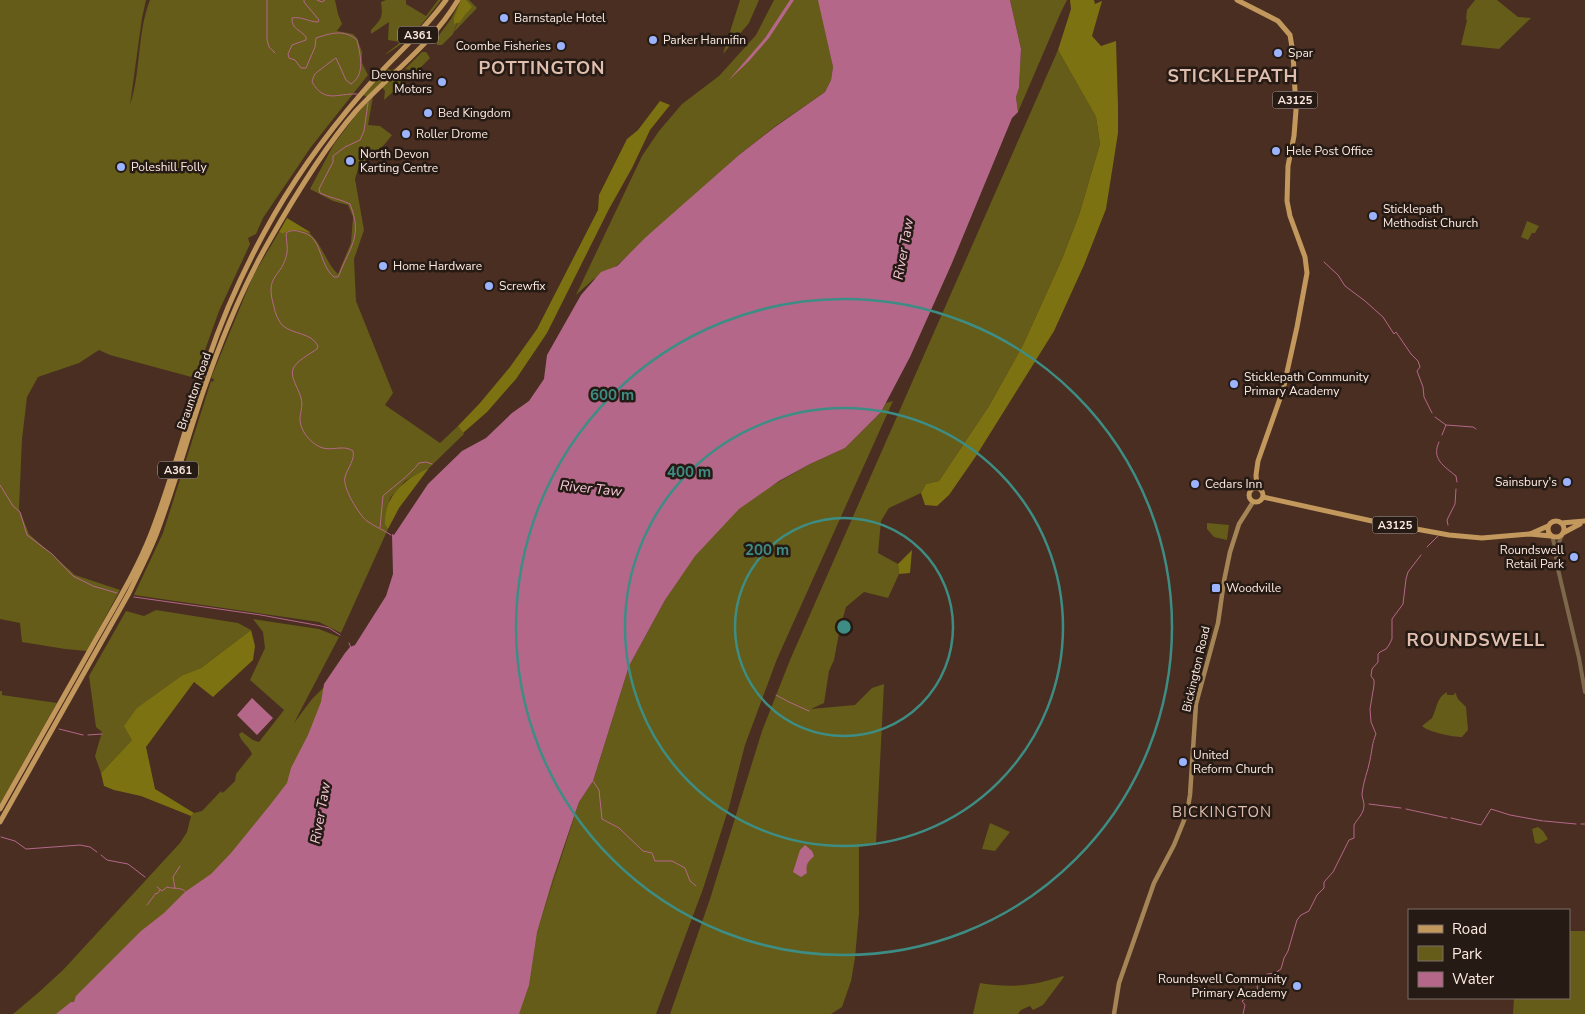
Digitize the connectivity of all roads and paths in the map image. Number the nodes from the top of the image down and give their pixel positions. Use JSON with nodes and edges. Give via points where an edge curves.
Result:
{"nodes":[{"id":1,"x":446,"y":0,"type":"edge"},
{"id":2,"x":458,"y":0,"type":"edge"},
{"id":3,"x":1237,"y":0,"type":"edge"},
{"id":4,"x":1257,"y":488,"type":"junction"},
{"id":5,"x":1263,"y":497,"type":"junction"},
{"id":6,"x":1253,"y":502,"type":"junction"},
{"id":7,"x":1584,"y":522,"type":"edge"},
{"id":8,"x":1561,"y":523,"type":"junction"},
{"id":9,"x":1548,"y":526,"type":"junction"},
{"id":10,"x":1529,"y":534,"type":"junction"},
{"id":11,"x":1562,"y":534,"type":"junction"},
{"id":12,"x":1552,"y":536,"type":"junction"},
{"id":13,"x":1556,"y":550,"type":"junction"},
{"id":14,"x":1585,"y":692,"type":"edge"},
{"id":15,"x":0,"y":809,"type":"edge"},
{"id":16,"x":0,"y":822,"type":"edge"},
{"id":17,"x":1114,"y":1014,"type":"edge"}],
"edges":[{"from":1,"to":15,"type":"main road","name":"Braunton Road","number":"A361","via":[[425,28],[375,79],[327,136],[252,255],[218,330],[161,506],[140,559]]},
{"from":2,"to":16,"type":"main road","name":"Braunton Road","number":"A361","via":[[426,42],[344,125],[259,259],[214,362],[145,562]]},
{"from":3,"to":4,"type":"main road","number":"A3125","via":[[1278,21],[1290,35],[1296,110],[1287,201],[1306,257],[1308,273],[1283,390],[1258,461]]},
{"from":4,"to":5,"type":"main road"},
{"from":4,"to":6,"type":"main road","via":[[1249,494]]},
{"from":5,"to":6,"type":"main road"},
{"from":5,"to":10,"type":"main road","number":"A3125","via":[[1449,535],[1482,538]]},
{"from":6,"to":17,"type":"main road","name":"Bickington Road","via":[[1239,524],[1230,552],[1218,623],[1196,704],[1187,813],[1154,883],[1119,983]]},
{"from":7,"to":8,"type":"main road","number":"A3125"},
{"from":7,"to":11,"type":"main road","number":"A3125"},
{"from":8,"to":9,"type":"main road","number":"A3125","via":[[1556,521]]},
{"from":8,"to":11,"type":"main road","via":[[1564,528]]},
{"from":9,"to":10,"type":"main road","number":"A3125"},
{"from":9,"to":12,"type":"main road"},
{"from":10,"to":12,"type":"main road","number":"A3125"},
{"from":11,"to":12,"type":"main road","number":"A3125","via":[[1557,538]]},
{"from":11,"to":13,"type":"street"},
{"from":12,"to":13,"type":"street"},
{"from":13,"to":14,"type":"street"}]}
